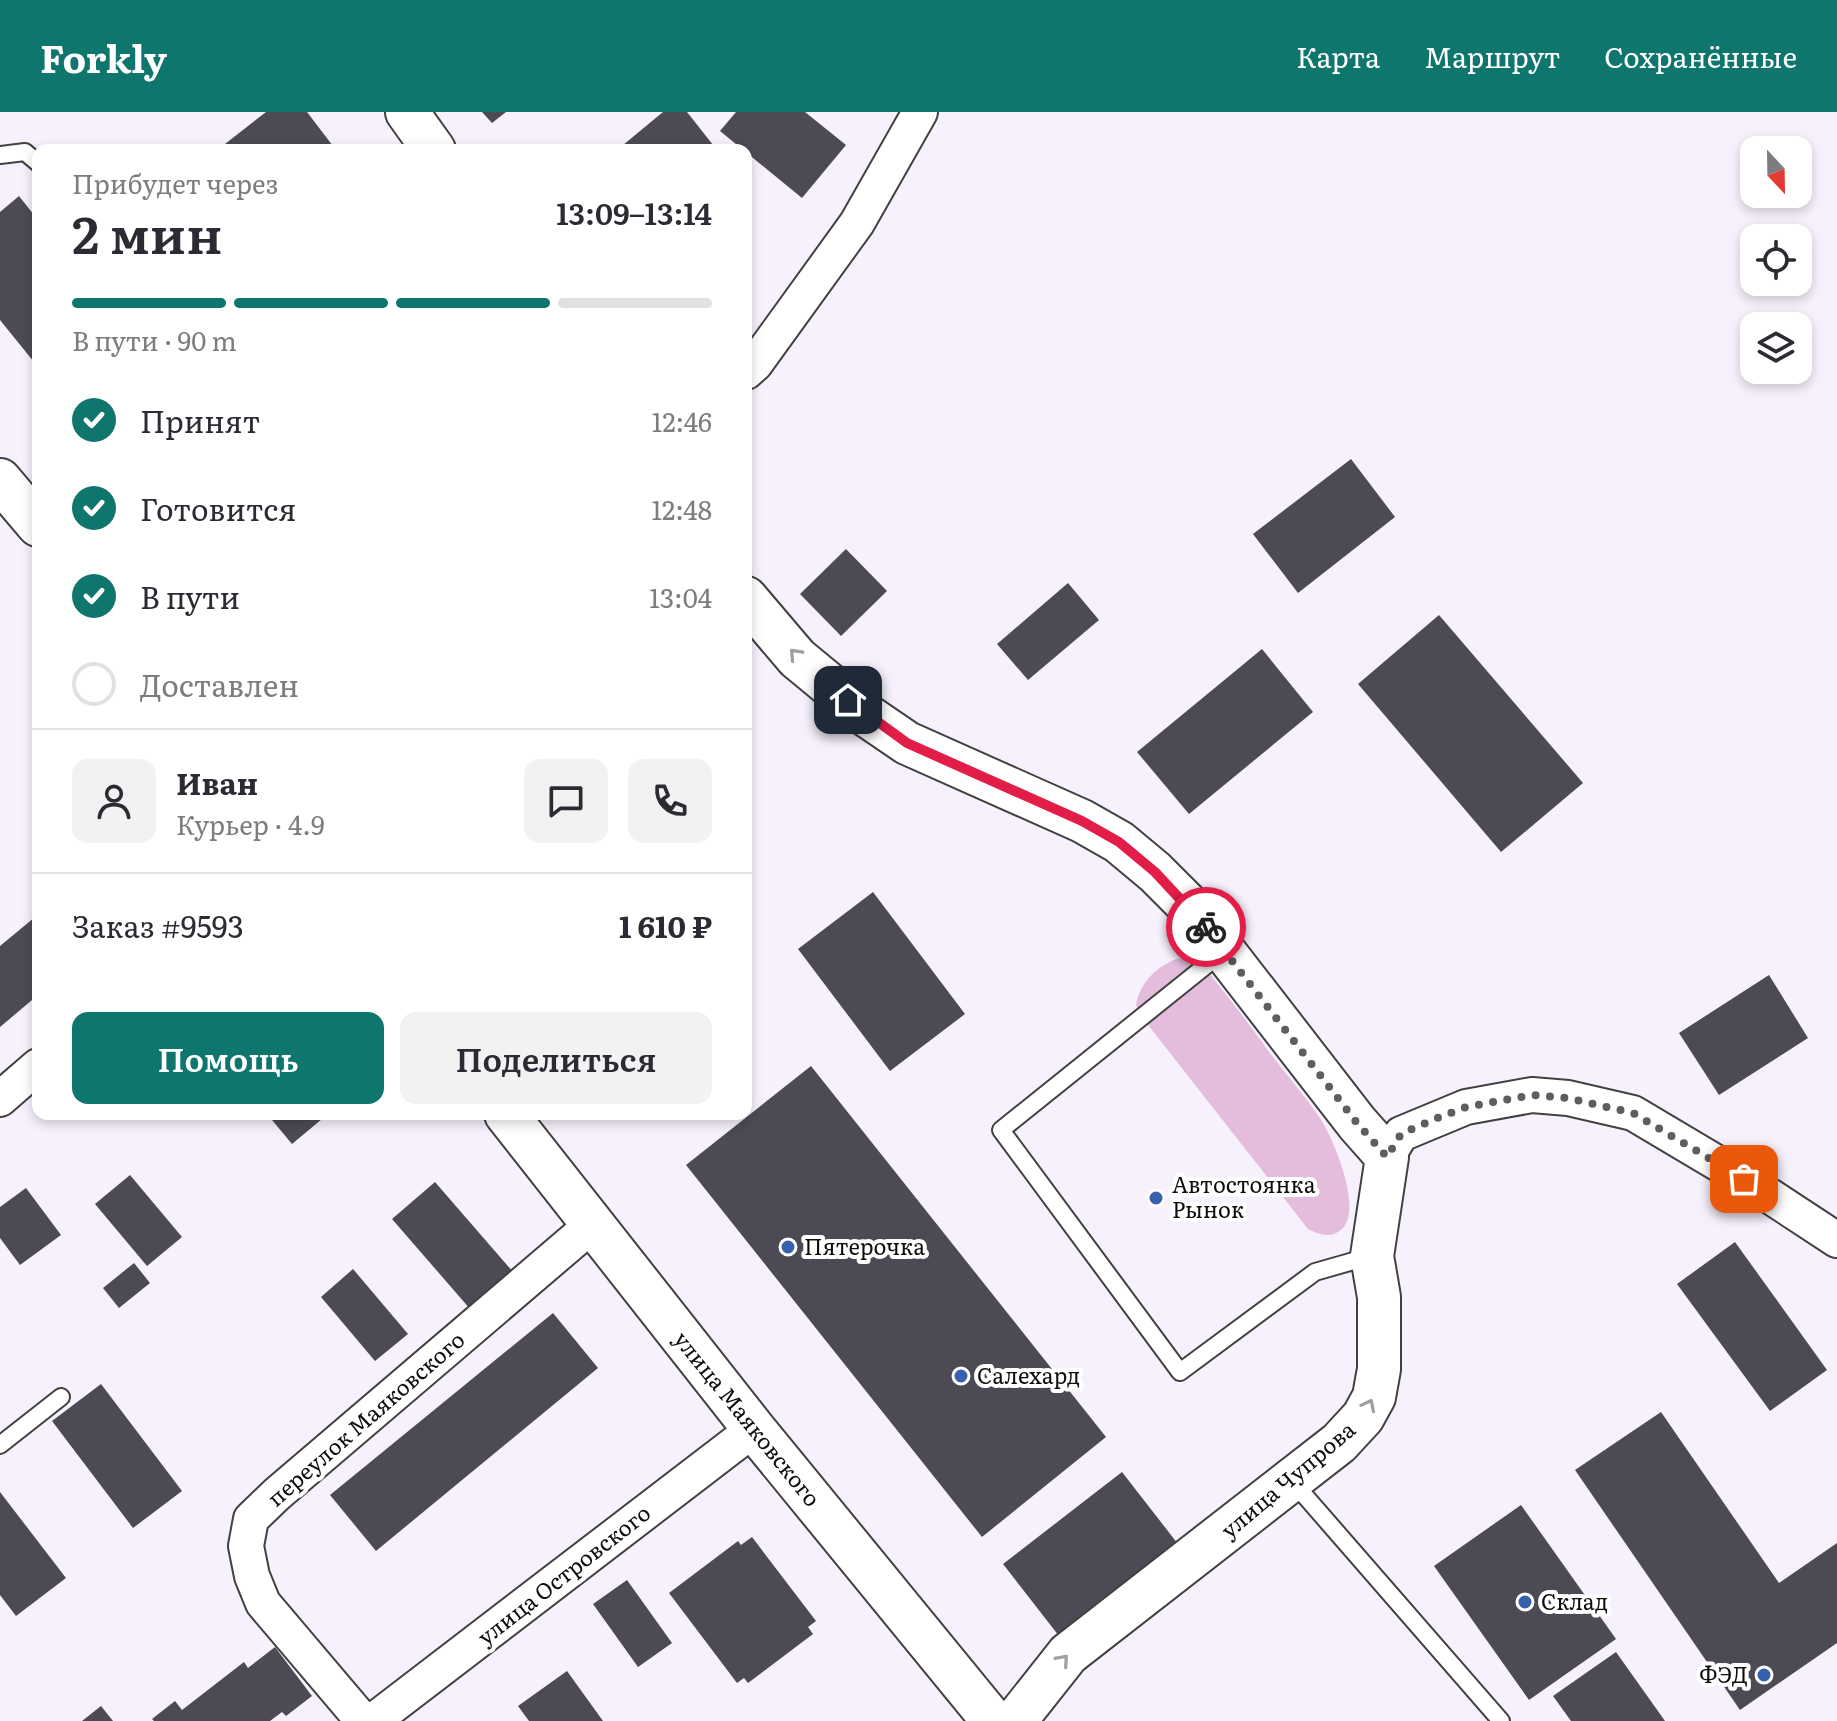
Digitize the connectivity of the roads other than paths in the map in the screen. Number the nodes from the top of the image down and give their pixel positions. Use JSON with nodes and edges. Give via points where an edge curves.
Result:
{"nodes":[{"id":1,"x":407,"y":112,"type":"edge"},
{"id":2,"x":920,"y":112,"type":"edge"},
{"id":3,"x":430,"y":144,"type":"edge"},
{"id":4,"x":0,"y":155,"type":"edge"},
{"id":5,"x":32,"y":158,"type":"edge"},
{"id":6,"x":752,"y":367,"type":"edge"},
{"id":7,"x":0,"y":480,"type":"edge"},
{"id":8,"x":32,"y":518,"type":"edge"},
{"id":9,"x":752,"y":605,"type":"edge"},
{"id":10,"x":1224,"y":950,"type":"junction"},
{"id":11,"x":32,"y":1071,"type":"edge"},
{"id":12,"x":0,"y":1099,"type":"edge"},
{"id":13,"x":511,"y":1120,"type":"edge"},
{"id":14,"x":1387,"y":1157,"type":"junction"},
{"id":15,"x":592,"y":1225,"type":"junction"},
{"id":16,"x":1837,"y":1240,"type":"edge"},
{"id":17,"x":1372,"y":1256,"type":"junction"},
{"id":18,"x":61,"y":1397,"type":"dead end"},
{"id":19,"x":754,"y":1429,"type":"junction"},
{"id":20,"x":0,"y":1445,"type":"edge"},
{"id":21,"x":1291,"y":1479,"type":"junction"},
{"id":22,"x":363,"y":1721,"type":"edge"},
{"id":23,"x":373,"y":1721,"type":"edge"},
{"id":24,"x":993,"y":1721,"type":"edge"},
{"id":25,"x":1015,"y":1721,"type":"edge"},
{"id":26,"x":1501,"y":1721,"type":"edge"}],
"edges":[{"from":1,"to":3,"type":"street"},
{"from":2,"to":6,"type":"street","via":[[857,223]]},
{"from":4,"to":5,"type":"lane","via":[[25,152]]},
{"from":7,"to":8,"type":"street"},
{"from":10,"to":9,"type":"street","one_way":true,"via":[[1189,906],[1119,842],[907,743],[797,658]]},
{"from":10,"to":14,"type":"street"},
{"from":10,"to":17,"type":"lane","via":[[1001,1130],[1180,1372],[1315,1272]]},
{"from":11,"to":12,"type":"street"},
{"from":13,"to":15,"type":"street","name":"улица Маяковского"},
{"from":14,"to":16,"type":"street","via":[[1401,1134],[1466,1107],[1532,1095],[1568,1098],[1633,1113]]},
{"from":14,"to":17,"type":"street","name":"улица Чупрова"},
{"from":15,"to":19,"type":"street","name":"улица Маяковского"},
{"from":15,"to":22,"type":"street","name":"переулок Маяковского","via":[[251,1519],[246,1546],[263,1603]]},
{"from":21,"to":17,"type":"street","name":"улица Чупрова","one_way":true,"via":[[1339,1443],[1374,1397],[1381,1329]]},
{"from":18,"to":20,"type":"lane"},
{"from":19,"to":23,"type":"street","name":"улица Островского"},
{"from":19,"to":24,"type":"street","name":"улица Маяковского"},
{"from":25,"to":21,"type":"street","name":"улица Чупрова","one_way":true,"via":[[1068,1654]]},
{"from":21,"to":26,"type":"lane"}]}
